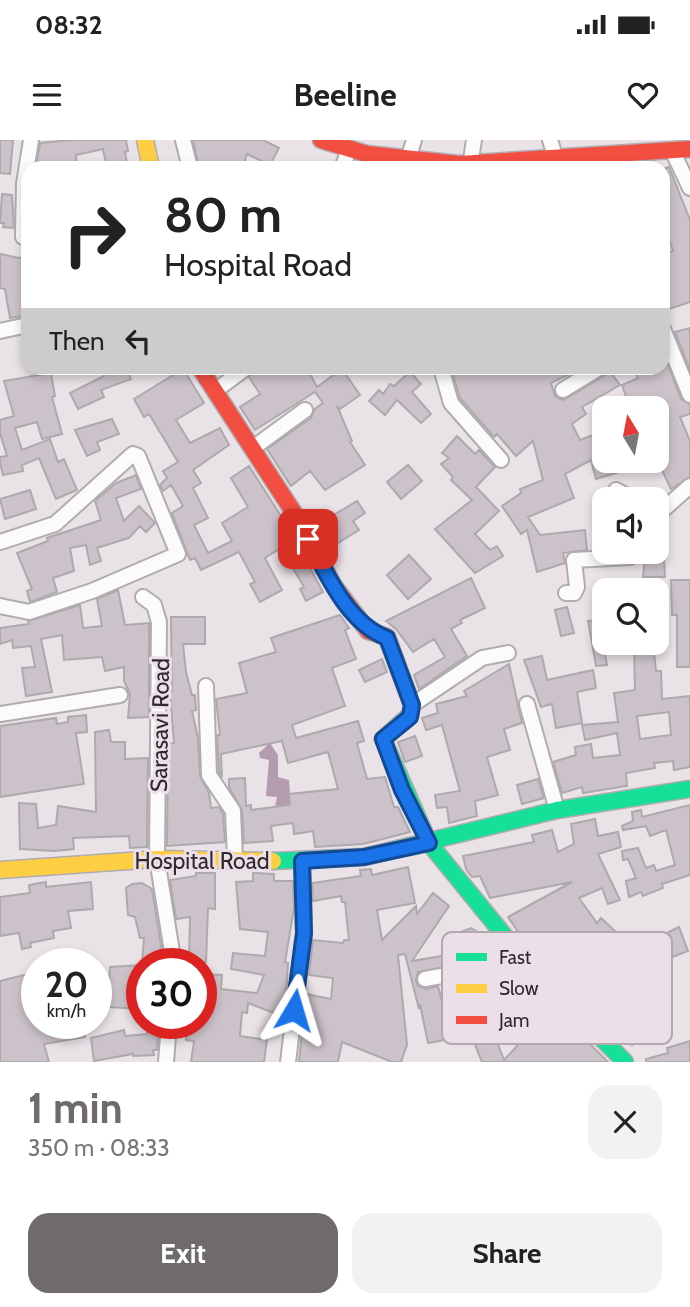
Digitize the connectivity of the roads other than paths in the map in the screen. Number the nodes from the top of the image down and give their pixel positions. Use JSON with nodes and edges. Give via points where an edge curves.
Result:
{"nodes":[{"id":1,"x":31,"y":140,"type":"edge"},
{"id":2,"x":145,"y":140,"type":"edge"},
{"id":3,"x":183,"y":140,"type":"edge"},
{"id":4,"x":321,"y":140,"type":"edge"},
{"id":5,"x":414,"y":140,"type":"edge"},
{"id":6,"x":474,"y":140,"type":"edge"},
{"id":7,"x":550,"y":140,"type":"edge"},
{"id":8,"x":690,"y":149,"type":"edge"},
{"id":9,"x":349,"y":150,"type":"junction"},
{"id":10,"x":672,"y":150,"type":"junction"},
{"id":11,"x":556,"y":159,"type":"junction"},
{"id":12,"x":28,"y":161,"type":"edge"},
{"id":13,"x":150,"y":161,"type":"edge"},
{"id":14,"x":188,"y":161,"type":"edge"},
{"id":15,"x":345,"y":161,"type":"edge"},
{"id":16,"x":402,"y":161,"type":"edge"},
{"id":17,"x":407,"y":161,"type":"edge"},
{"id":18,"x":471,"y":161,"type":"edge"},
{"id":19,"x":531,"y":161,"type":"edge"},
{"id":20,"x":572,"y":161,"type":"edge"},
{"id":21,"x":602,"y":161,"type":"edge"},
{"id":22,"x":690,"y":188,"type":"edge"},
{"id":23,"x":21,"y":326,"type":"edge"},
{"id":24,"x":0,"y":331,"type":"edge"},
{"id":25,"x":670,"y":346,"type":"edge"},
{"id":26,"x":205,"y":375,"type":"edge"},
{"id":27,"x":237,"y":375,"type":"edge"},
{"id":28,"x":444,"y":375,"type":"edge"},
{"id":29,"x":588,"y":375,"type":"edge"},
{"id":30,"x":563,"y":390,"type":"dead end"},
{"id":31,"x":215,"y":391,"type":"junction"},
{"id":32,"x":690,"y":395,"type":"edge"},
{"id":33,"x":305,"y":410,"type":"dead end"},
{"id":34,"x":253,"y":448,"type":"junction"},
{"id":35,"x":501,"y":460,"type":"dead end"},
{"id":36,"x":690,"y":486,"type":"edge"},
{"id":37,"x":669,"y":505,"type":"edge"},
{"id":38,"x":0,"y":542,"type":"edge"},
{"id":39,"x":592,"y":559,"type":"edge"},
{"id":40,"x":566,"y":593,"type":"dead end"},
{"id":41,"x":143,"y":597,"type":"dead end"},
{"id":42,"x":0,"y":606,"type":"edge"},
{"id":43,"x":508,"y":653,"type":"dead end"},
{"id":44,"x":206,"y":686,"type":"dead end"},
{"id":45,"x":120,"y":695,"type":"dead end"},
{"id":46,"x":527,"y":704,"type":"dead end"},
{"id":47,"x":412,"y":705,"type":"junction"},
{"id":48,"x":0,"y":714,"type":"edge"},
{"id":49,"x":690,"y":789,"type":"edge"},
{"id":50,"x":557,"y":810,"type":"junction"},
{"id":51,"x":429,"y":843,"type":"junction"},
{"id":52,"x":157,"y":859,"type":"junction"},
{"id":53,"x":235,"y":859,"type":"junction"},
{"id":54,"x":302,"y":861,"type":"junction"},
{"id":55,"x":0,"y":870,"type":"edge"},
{"id":56,"x":501,"y":932,"type":"edge"},
{"id":57,"x":171,"y":948,"type":"edge"},
{"id":58,"x":442,"y":976,"type":"edge"},
{"id":59,"x":425,"y":979,"type":"dead end"},
{"id":60,"x":168,"y":1039,"type":"edge"},
{"id":61,"x":607,"y":1044,"type":"edge"},
{"id":62,"x":166,"y":1062,"type":"edge"},
{"id":63,"x":288,"y":1062,"type":"edge"},
{"id":64,"x":625,"y":1062,"type":"edge"}],
"edges":[{"from":1,"to":12,"type":"street"},
{"from":2,"to":13,"type":"main road"},
{"from":3,"to":14,"type":"street"},
{"from":4,"to":9,"type":"main road"},
{"from":5,"to":17,"type":"street"},
{"from":6,"to":18,"type":"street"},
{"from":7,"to":11,"type":"street"},
{"from":8,"to":10,"type":"main road"},
{"from":9,"to":15,"type":"street"},
{"from":9,"to":16,"type":"main road"},
{"from":10,"to":21,"type":"main road"},
{"from":10,"to":22,"type":"street"},
{"from":11,"to":19,"type":"main road"},
{"from":11,"to":20,"type":"main road"},
{"from":23,"to":24,"type":"street"},
{"from":25,"to":32,"type":"street"},
{"from":26,"to":31,"type":"main road"},
{"from":27,"to":31,"type":"street"},
{"from":28,"to":35,"type":"street","via":[[451,403]]},
{"from":29,"to":30,"type":"street"},
{"from":31,"to":34,"type":"main road"},
{"from":33,"to":34,"type":"street"},
{"from":34,"to":47,"type":"main road","via":[[334,586],[368,631],[387,638]]},
{"from":36,"to":37,"type":"street"},
{"from":38,"to":42,"type":"street","via":[[55,524],[133,454],[178,554],[29,612]]},
{"from":39,"to":40,"type":"street","via":[[574,560],[577,587],[574,593]]},
{"from":41,"to":52,"type":"street","name":"Sarasavi Road","via":[[154,605],[161,648]]},
{"from":43,"to":47,"type":"street","via":[[482,658]]},
{"from":44,"to":53,"type":"street","via":[[209,775],[233,811]]},
{"from":45,"to":48,"type":"street"},
{"from":46,"to":50,"type":"street"},
{"from":47,"to":51,"type":"main road","via":[[410,717],[383,739]]},
{"from":49,"to":50,"type":"main road","name":"Hospital Road"},
{"from":50,"to":51,"type":"main road","name":"Hospital Road"},
{"from":51,"to":54,"type":"main road","name":"Hospital Road","via":[[364,857]]},
{"from":51,"to":56,"type":"main road"},
{"from":52,"to":53,"type":"main road","name":"Hospital Road"},
{"from":52,"to":55,"type":"main road","name":"Hospital Road"},
{"from":52,"to":57,"type":"street","name":"Sarasavi Road"},
{"from":53,"to":54,"type":"main road","name":"Hospital Road"},
{"from":54,"to":63,"type":"street","via":[[304,933]]},
{"from":58,"to":59,"type":"street"},
{"from":60,"to":62,"type":"street"},
{"from":61,"to":64,"type":"main road"}]}
